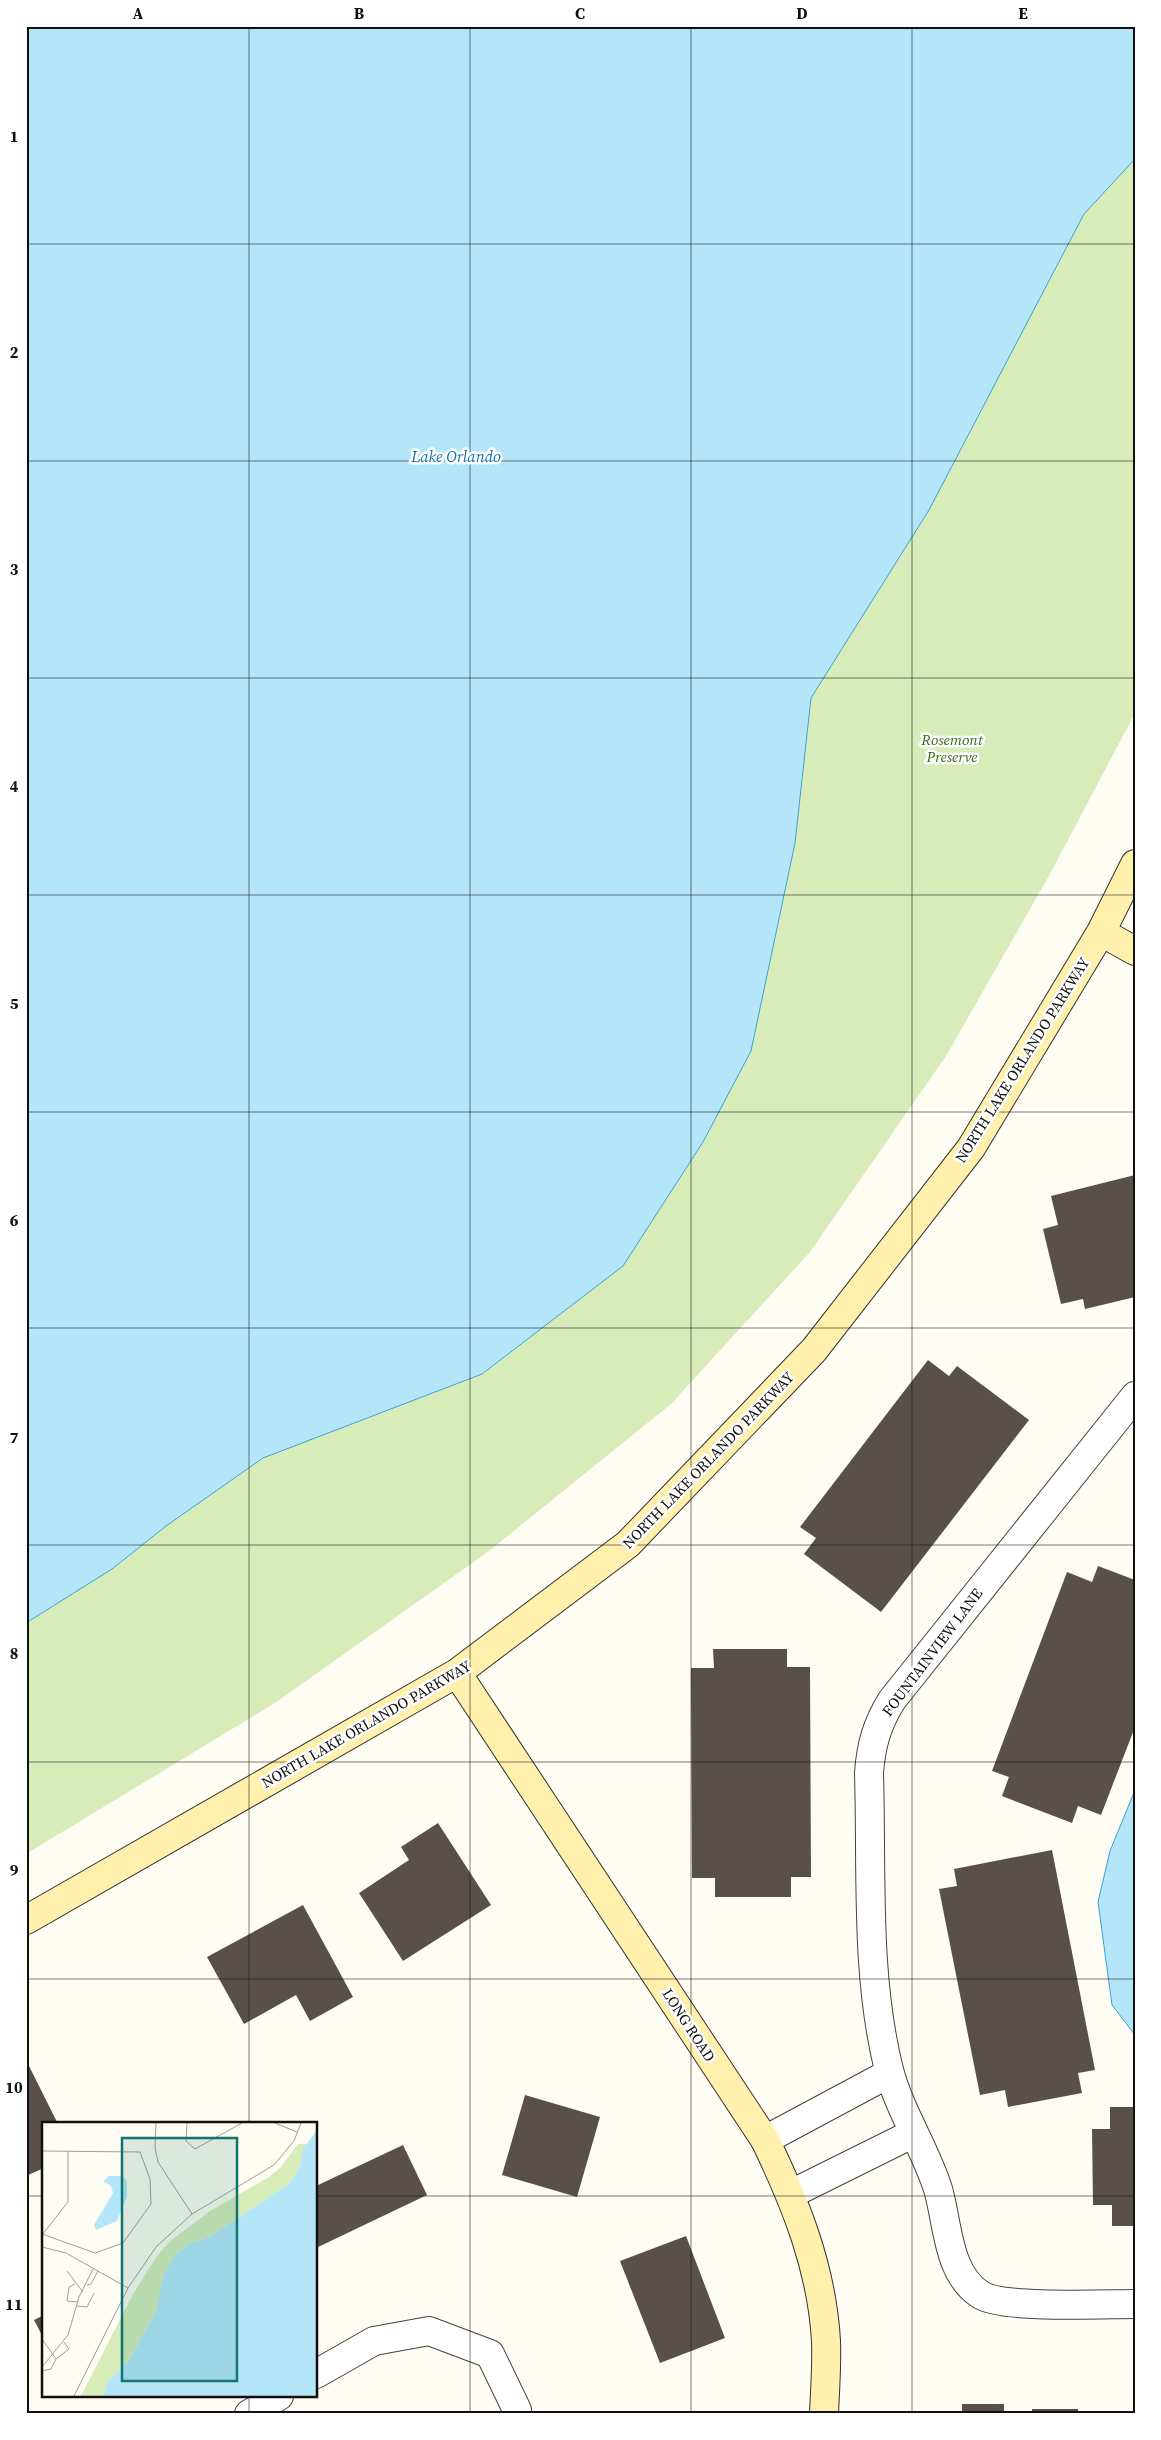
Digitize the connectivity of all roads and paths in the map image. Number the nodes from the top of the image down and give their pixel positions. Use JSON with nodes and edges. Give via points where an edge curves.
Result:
{"nodes":[{"id":1,"x":1135,"y":864,"type":"edge"},
{"id":2,"x":1101,"y":932,"type":"junction"},
{"id":3,"x":1135,"y":951,"type":"edge"},
{"id":4,"x":1135,"y":1396,"type":"edge"},
{"id":5,"x":457,"y":1673,"type":"junction"},
{"id":6,"x":26,"y":1920,"type":"edge"},
{"id":7,"x":890,"y":2073,"type":"junction"},
{"id":8,"x":914,"y":2133,"type":"junction"},
{"id":9,"x":765,"y":2140,"type":"junction"},
{"id":10,"x":791,"y":2194,"type":"junction"},
{"id":11,"x":1135,"y":2304,"type":"edge"},
{"id":12,"x":318,"y":2373,"type":"edge"},
{"id":13,"x":276,"y":2398,"type":"edge"},
{"id":14,"x":249,"y":2414,"type":"edge"},
{"id":15,"x":517,"y":2414,"type":"edge"},
{"id":16,"x":824,"y":2414,"type":"edge"}],
"edges":[{"from":1,"to":2,"type":"street","name":"NORTH LAKE ORLANDO PARKWAY"},
{"from":2,"to":3,"type":"street"},
{"from":2,"to":5,"type":"street","name":"NORTH LAKE ORLANDO PARKWAY","via":[[972,1148],[814,1350],[628,1544]]},
{"from":4,"to":7,"type":"street","name":"FOUNTAINVIEW LANE","via":[[880,1719],[871,1746],[869,1773],[872,1953],[879,2024]]},
{"from":5,"to":6,"type":"street","name":"NORTH LAKE ORLANDO PARKWAY"},
{"from":5,"to":9,"type":"street","name":"LONG ROAD"},
{"from":7,"to":8,"type":"street","name":"FOUNTAINVIEW LANE"},
{"from":7,"to":9,"type":"street"},
{"from":8,"to":10,"type":"street"},
{"from":8,"to":11,"type":"street","name":"FOUNTAINVIEW LANE","via":[[930,2166],[954,2260],[981,2295],[1010,2303]]},
{"from":9,"to":10,"type":"street","name":"LONG ROAD"},
{"from":10,"to":16,"type":"street","name":"LONG ROAD","via":[[809,2245],[820,2291],[826,2342]]},
{"from":12,"to":15,"type":"street","via":[[374,2341],[429,2331],[490,2354]]},
{"from":13,"to":14,"type":"street"}]}
